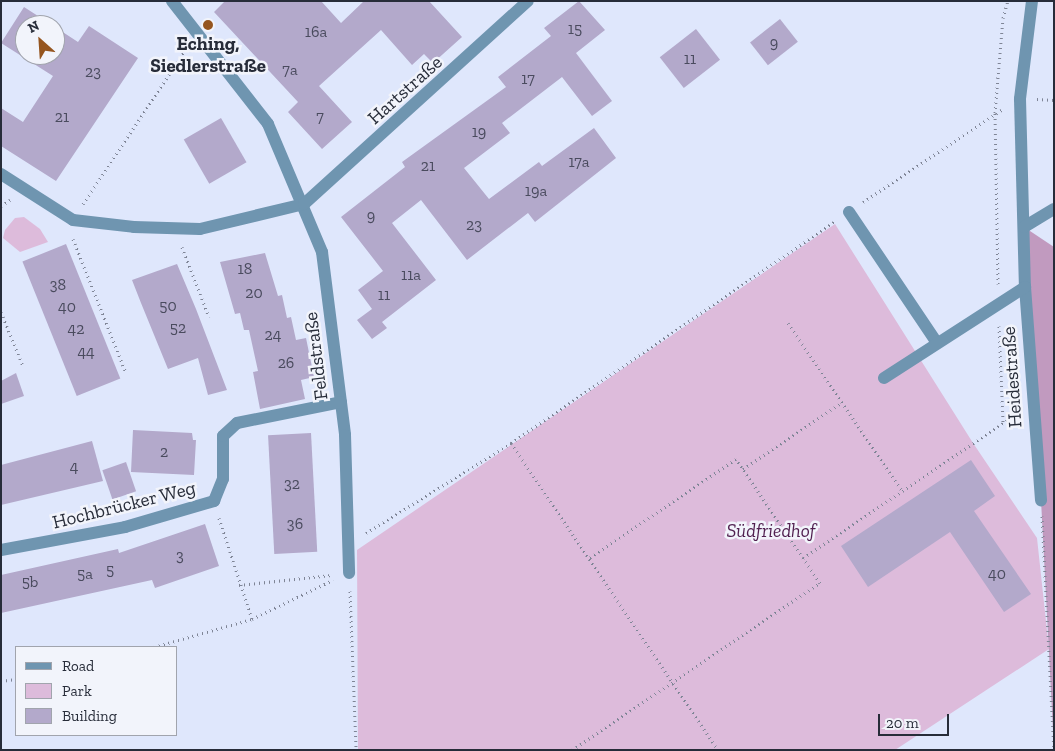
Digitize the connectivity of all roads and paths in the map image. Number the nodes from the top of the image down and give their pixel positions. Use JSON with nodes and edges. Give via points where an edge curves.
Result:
{"nodes":[{"id":1,"x":172,"y":1,"type":"edge"},
{"id":2,"x":528,"y":1,"type":"edge"},
{"id":3,"x":1008,"y":1,"type":"edge"},
{"id":4,"x":1032,"y":1,"type":"edge"},
{"id":5,"x":198,"y":32,"type":"junction"},
{"id":6,"x":1020,"y":99,"type":"junction"},
{"id":7,"x":995,"y":113,"type":"junction"},
{"id":8,"x":1,"y":174,"type":"edge"},
{"id":9,"x":304,"y":204,"type":"junction"},
{"id":10,"x":1054,"y":209,"type":"edge"},
{"id":11,"x":849,"y":212,"type":"junction"},
{"id":12,"x":73,"y":220,"type":"junction"},
{"id":13,"x":1024,"y":227,"type":"junction"},
{"id":14,"x":175,"y":230,"type":"junction"},
{"id":15,"x":1025,"y":287,"type":"junction"},
{"id":16,"x":998,"y":304,"type":"junction"},
{"id":17,"x":1,"y":312,"type":"edge"},
{"id":18,"x":209,"y":317,"type":"dead end"},
{"id":19,"x":788,"y":323,"type":"dead end"},
{"id":20,"x":938,"y":343,"type":"junction"},
{"id":21,"x":23,"y":366,"type":"dead end"},
{"id":22,"x":126,"y":373,"type":"dead end"},
{"id":23,"x":884,"y":378,"type":"dead end"},
{"id":24,"x":340,"y":402,"type":"junction"},
{"id":25,"x":1033,"y":402,"type":"junction"},
{"id":26,"x":841,"y":403,"type":"junction"},
{"id":27,"x":1003,"y":422,"type":"junction"},
{"id":28,"x":511,"y":443,"type":"junction"},
{"id":29,"x":743,"y":469,"type":"junction"},
{"id":30,"x":902,"y":491,"type":"junction"},
{"id":31,"x":1041,"y":500,"type":"joint"},
{"id":32,"x":214,"y":501,"type":"junction"},
{"id":33,"x":348,"y":543,"type":"junction"},
{"id":34,"x":1,"y":550,"type":"edge"},
{"id":35,"x":589,"y":558,"type":"junction"},
{"id":36,"x":803,"y":558,"type":"junction"},
{"id":37,"x":349,"y":572,"type":"junction"},
{"id":38,"x":239,"y":585,"type":"junction"},
{"id":39,"x":252,"y":619,"type":"junction"},
{"id":40,"x":158,"y":646,"type":"edge"},
{"id":41,"x":15,"y":679,"type":"edge"},
{"id":42,"x":1,"y":682,"type":"edge"},
{"id":43,"x":673,"y":682,"type":"junction"},
{"id":44,"x":356,"y":750,"type":"edge"},
{"id":45,"x":572,"y":750,"type":"edge"},
{"id":46,"x":718,"y":750,"type":"edge"},
{"id":47,"x":1054,"y":750,"type":"edge"}],
"edges":[{"from":1,"to":5,"type":"street","name":"Feldstraße"},
{"from":2,"to":9,"type":"street","name":"Hartstraße"},
{"from":3,"to":7,"type":"path","via":[[1003,18]]},
{"from":4,"to":6,"type":"street","name":"Heidestraße"},
{"from":5,"to":9,"type":"street","name":"Feldstraße","via":[[268,124]]},
{"from":5,"to":12,"type":"path"},
{"from":6,"to":7,"type":"path"},
{"from":6,"to":13,"type":"street","name":"Heidestraße"},
{"from":7,"to":11,"type":"path"},
{"from":7,"to":16,"type":"path"},
{"from":8,"to":12,"type":"street"},
{"from":9,"to":14,"type":"street","via":[[200,229]]},
{"from":9,"to":24,"type":"street","name":"Feldstraße","via":[[322,252]]},
{"from":10,"to":13,"type":"street"},
{"from":11,"to":20,"type":"street"},
{"from":11,"to":28,"type":"path"},
{"from":12,"to":14,"type":"street"},
{"from":12,"to":22,"type":"path","via":[[70,233]]},
{"from":13,"to":15,"type":"street","name":"Heidestraße"},
{"from":14,"to":18,"type":"path"},
{"from":15,"to":16,"type":"street"},
{"from":15,"to":25,"type":"street","name":"Heidestraße"},
{"from":16,"to":20,"type":"street"},
{"from":16,"to":27,"type":"path"},
{"from":17,"to":21,"type":"path"},
{"from":19,"to":26,"type":"path"},
{"from":20,"to":23,"type":"street"},
{"from":24,"to":32,"type":"street","name":"Hochbrücker Weg","via":[[238,423],[223,436],[223,479]]},
{"from":24,"to":33,"type":"street","name":"Feldstraße","via":[[345,435]]},
{"from":25,"to":27,"type":"path"},
{"from":25,"to":31,"type":"street","name":"Heidestraße"},
{"from":26,"to":29,"type":"path"},
{"from":26,"to":30,"type":"path"},
{"from":27,"to":30,"type":"path"},
{"from":28,"to":33,"type":"path"},
{"from":28,"to":35,"type":"path"},
{"from":29,"to":35,"type":"path","via":[[736,459]]},
{"from":29,"to":36,"type":"path"},
{"from":30,"to":36,"type":"path"},
{"from":31,"to":47,"type":"path"},
{"from":32,"to":34,"type":"street","name":"Hochbrücker Weg","via":[[125,528]]},
{"from":32,"to":38,"type":"path"},
{"from":33,"to":37,"type":"street","name":"Feldstraße"},
{"from":35,"to":43,"type":"path"},
{"from":36,"to":43,"type":"path","via":[[820,583]]},
{"from":37,"to":38,"type":"path"},
{"from":37,"to":39,"type":"path"},
{"from":37,"to":44,"type":"path"},
{"from":38,"to":39,"type":"path"},
{"from":39,"to":40,"type":"path"},
{"from":41,"to":42,"type":"path"},
{"from":43,"to":45,"type":"path"},
{"from":43,"to":46,"type":"path"}]}
